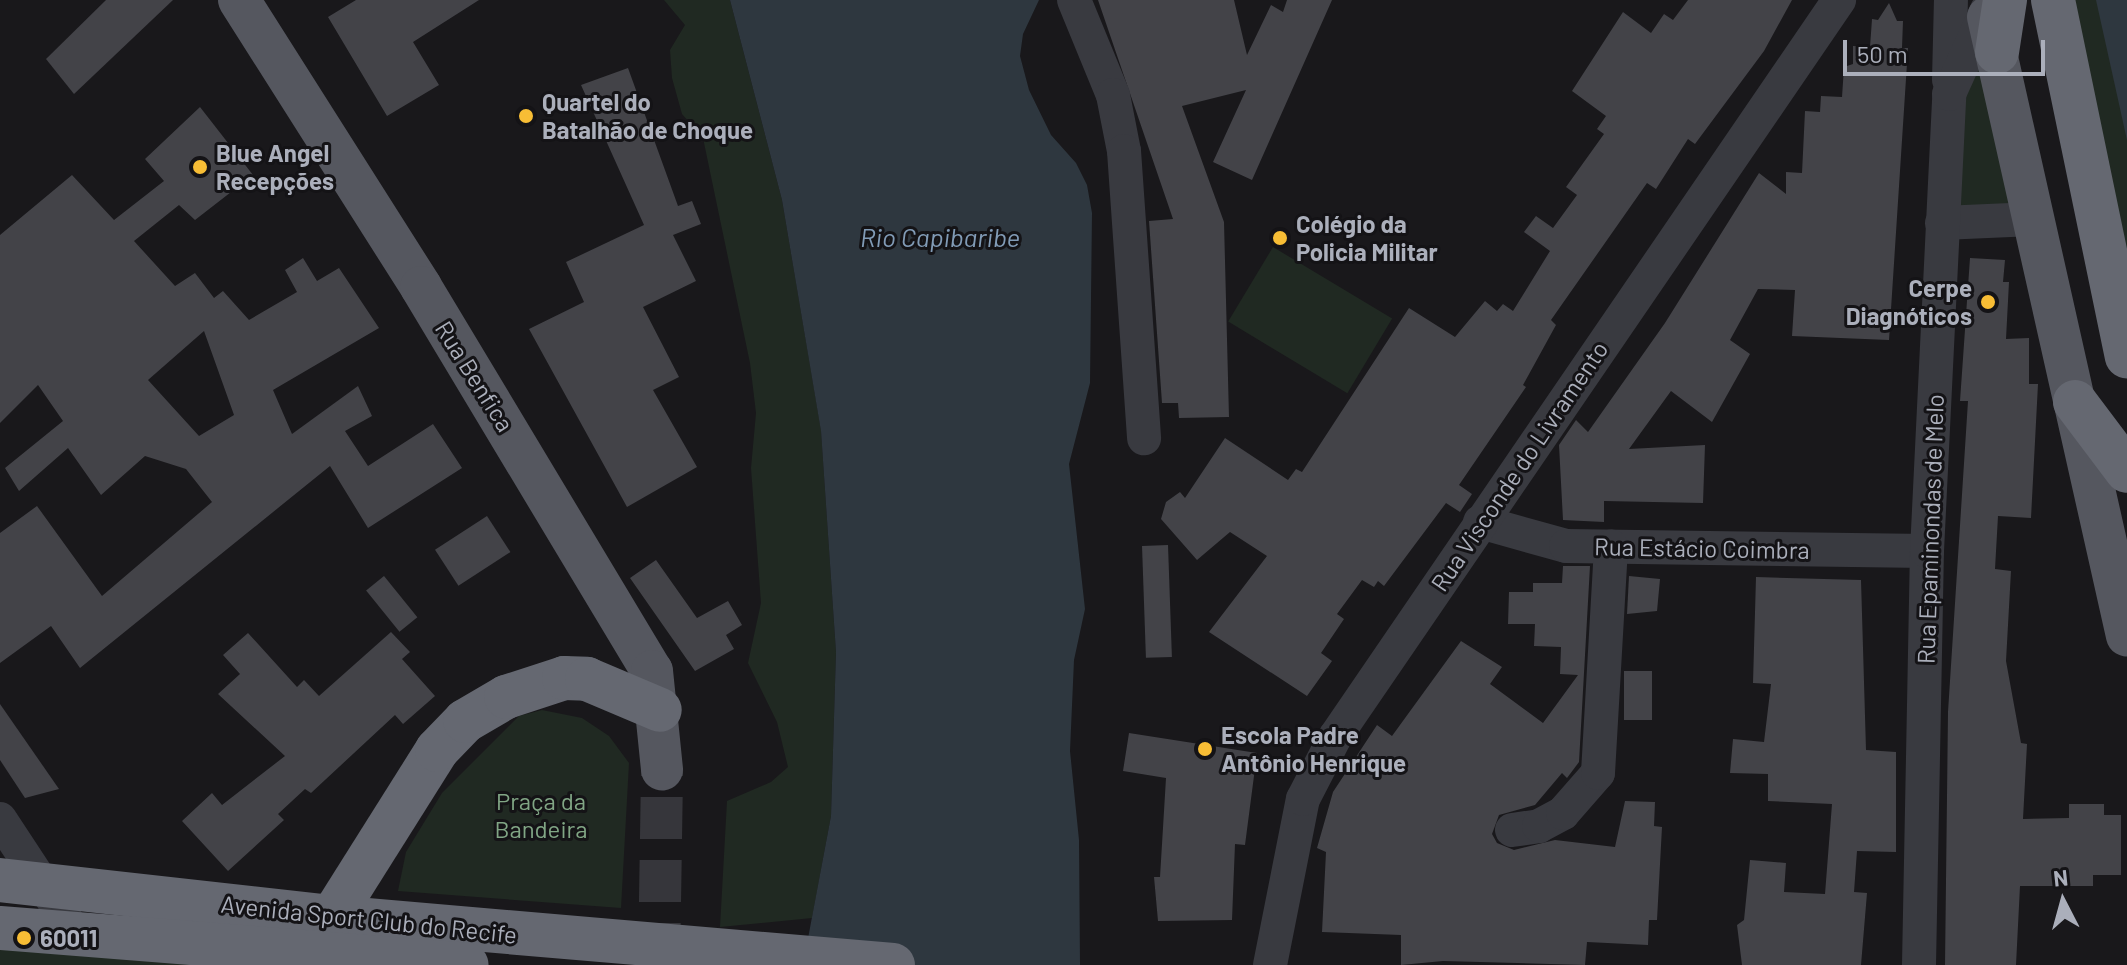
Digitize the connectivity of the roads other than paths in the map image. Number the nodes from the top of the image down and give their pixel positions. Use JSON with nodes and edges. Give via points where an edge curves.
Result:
{"nodes":[{"id":1,"x":239,"y":0,"type":"edge"},
{"id":2,"x":1074,"y":0,"type":"edge"},
{"id":3,"x":1839,"y":0,"type":"edge"},
{"id":4,"x":2053,"y":0,"type":"edge"},
{"id":5,"x":1982,"y":3,"type":"edge"},
{"id":6,"x":1997,"y":52,"type":"joint"},
{"id":7,"x":2034,"y":219,"type":"junction"},
{"id":8,"x":1942,"y":223,"type":"junction"},
{"id":9,"x":2127,"y":356,"type":"edge"},
{"id":10,"x":2075,"y":402,"type":"junction"},
{"id":11,"x":1144,"y":438,"type":"dead end"},
{"id":12,"x":2127,"y":471,"type":"edge"},
{"id":13,"x":1480,"y":522,"type":"junction"},
{"id":14,"x":1611,"y":546,"type":"junction"},
{"id":15,"x":1927,"y":551,"type":"junction"},
{"id":16,"x":2127,"y":636,"type":"edge"},
{"id":17,"x":660,"y":710,"type":"junction"},
{"id":18,"x":662,"y":769,"type":"tunnel mouth"},
{"id":19,"x":0,"y":819,"type":"edge"},
{"id":20,"x":1512,"y":830,"type":"dead end"},
{"id":21,"x":20,"y":881,"type":"edge"},
{"id":22,"x":332,"y":917,"type":"junction"},
{"id":23,"x":0,"y":928,"type":"edge"},
{"id":24,"x":75,"y":933,"type":"junction"},
{"id":25,"x":288,"y":956,"type":"edge"},
{"id":26,"x":467,"y":965,"type":"edge"},
{"id":27,"x":893,"y":965,"type":"edge"},
{"id":28,"x":1270,"y":965,"type":"edge"},
{"id":29,"x":1919,"y":965,"type":"edge"}],
"edges":[{"from":1,"to":17,"type":"main road","name":"Rua Benfica","via":[[569,528],[652,671]]},
{"from":2,"to":11,"type":"street","via":[[1113,95],[1124,151]]},
{"from":3,"to":13,"type":"street","name":"Rua Visconde do Livramento"},
{"from":4,"to":9,"type":"highway"},
{"from":5,"to":6,"type":"highway"},
{"from":5,"to":8,"type":"street","name":"Rua Epaminondas de Melo","via":[[1949,94]]},
{"from":6,"to":7,"type":"main road"},
{"from":7,"to":8,"type":"street"},
{"from":7,"to":10,"type":"main road"},
{"from":8,"to":15,"type":"street","name":"Rua Epaminondas de Melo"},
{"from":10,"to":12,"type":"highway"},
{"from":10,"to":16,"type":"main road"},
{"from":13,"to":14,"type":"street","name":"Rua Estácio Coimbra","via":[[1545,542]]},
{"from":13,"to":28,"type":"street","name":"Rua Visconde do Livramento","via":[[1335,737],[1303,799]]},
{"from":14,"to":15,"type":"street","name":"Rua Estácio Coimbra"},
{"from":14,"to":20,"type":"street","via":[[1598,773],[1563,813],[1539,826]]},
{"from":15,"to":29,"type":"street","name":"Rua Epaminondas de Melo"},
{"from":17,"to":18,"type":"main road","name":"Rua Benfica"},
{"from":17,"to":22,"type":"highway","via":[[587,679],[564,678],[506,697],[465,721],[437,750]]},
{"from":19,"to":21,"type":"street"},
{"from":21,"to":22,"type":"highway","name":"Avenida Sport Club do Recife"},
{"from":21,"to":24,"type":"street"},
{"from":22,"to":27,"type":"highway","name":"Avenida Sport Club do Recife"},
{"from":23,"to":24,"type":"highway","name":"Avenida Sport Club do Recife"},
{"from":24,"to":25,"type":"highway","name":"Avenida Sport Club do Recife"},
{"from":25,"to":26,"type":"highway","name":"Avenida Sport Club do Recife"}]}
